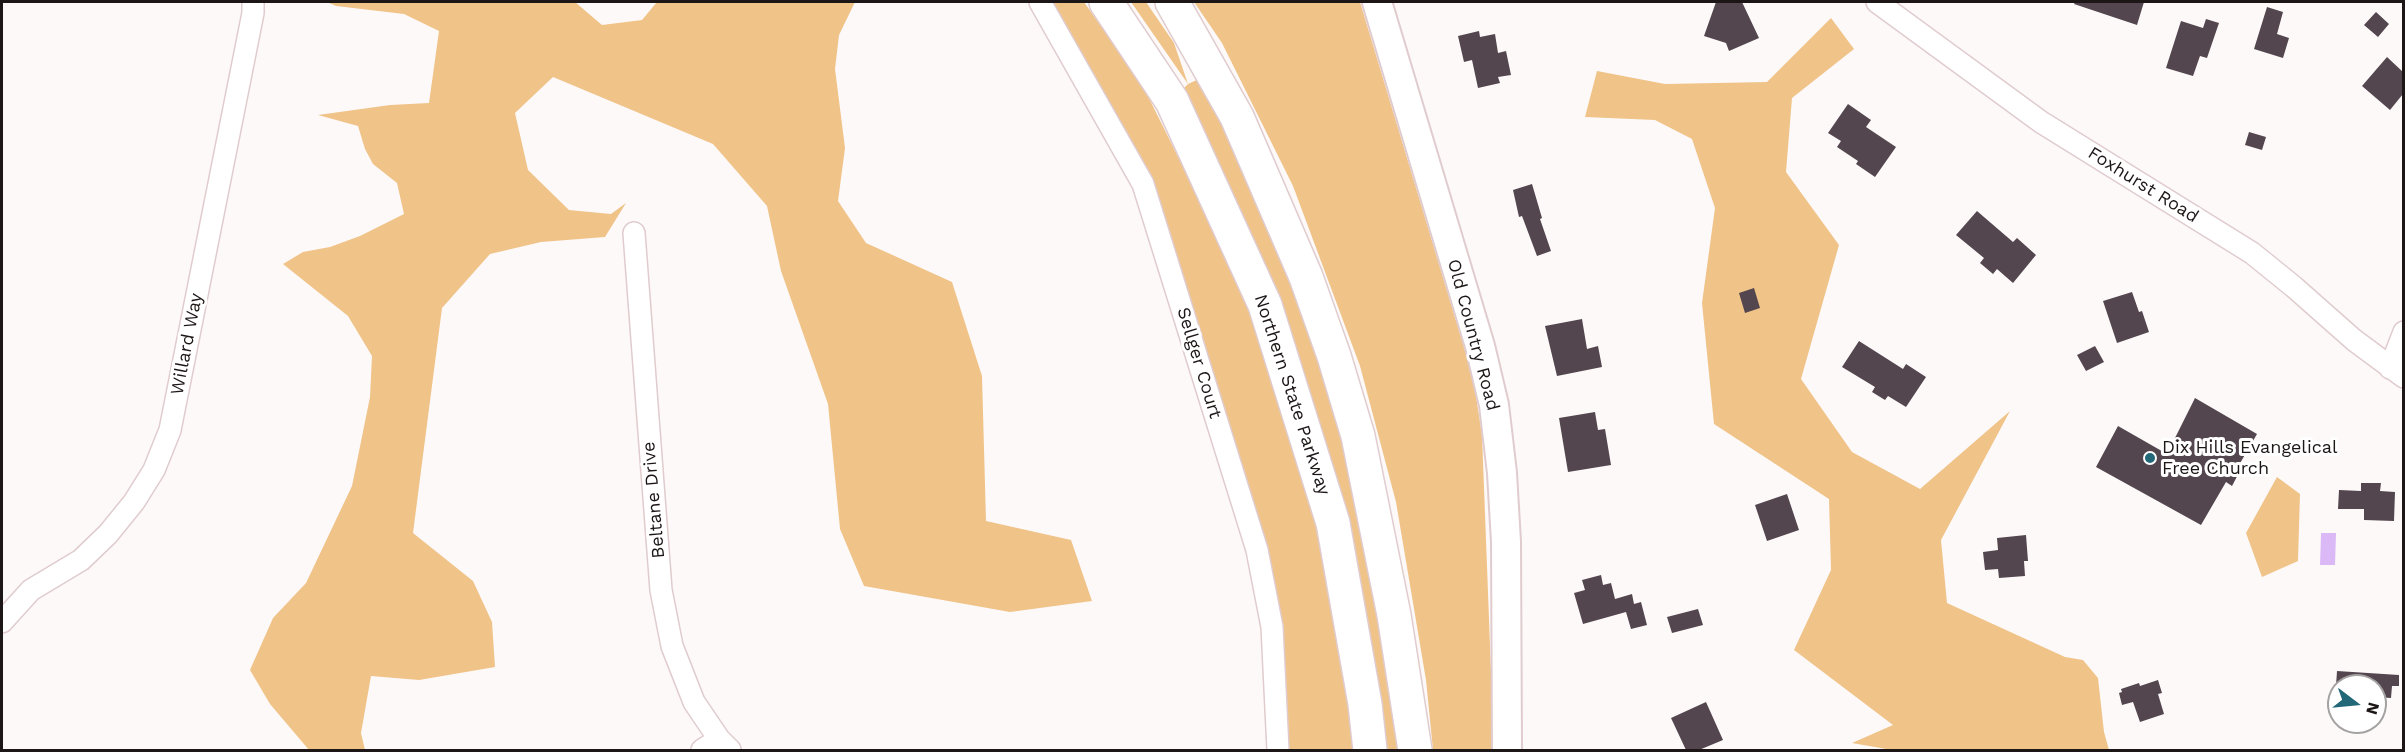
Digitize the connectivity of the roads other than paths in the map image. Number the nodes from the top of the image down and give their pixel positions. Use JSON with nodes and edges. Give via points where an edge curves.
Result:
{"nodes":[{"id":1,"x":253,"y":2,"type":"edge"},
{"id":2,"x":1040,"y":2,"type":"edge"},
{"id":3,"x":1106,"y":2,"type":"edge"},
{"id":4,"x":1172,"y":2,"type":"edge"},
{"id":5,"x":1377,"y":2,"type":"edge"},
{"id":6,"x":1877,"y":2,"type":"edge"},
{"id":7,"x":634,"y":233,"type":"dead end"},
{"id":8,"x":2403,"y":332,"type":"edge"},
{"id":9,"x":2397,"y":372,"type":"edge"},
{"id":10,"x":2,"y":622,"type":"edge"},
{"id":11,"x":717,"y":747,"type":"edge"},
{"id":12,"x":1278,"y":750,"type":"edge"},
{"id":13,"x":1370,"y":750,"type":"edge"},
{"id":14,"x":1415,"y":750,"type":"edge"},
{"id":15,"x":1507,"y":750,"type":"edge"}],
"edges":[{"from":1,"to":10,"type":"street","name":"Willard Way","via":[[170,430],[154,470],[108,534],[81,560],[31,590]]},
{"from":2,"to":12,"type":"street","name":"Sellger Court","via":[[1143,184],[1257,550],[1272,627]]},
{"from":3,"to":13,"type":"highway","name":"Northern State Parkway","via":[[1172,101],[1265,305],[1333,523]]},
{"from":4,"to":14,"type":"highway","via":[[1237,117],[1306,277],[1334,356],[1360,447],[1394,615]]},
{"from":5,"to":15,"type":"main road","name":"Old Country Road","via":[[1480,346],[1494,405],[1506,542]]},
{"from":6,"to":9,"type":"street","name":"Foxhurst Road","via":[[2041,122],[2252,253]]},
{"from":7,"to":11,"type":"street","name":"Beltane Drive","via":[[661,590],[676,655]]},
{"from":8,"to":9,"type":"street"}]}
